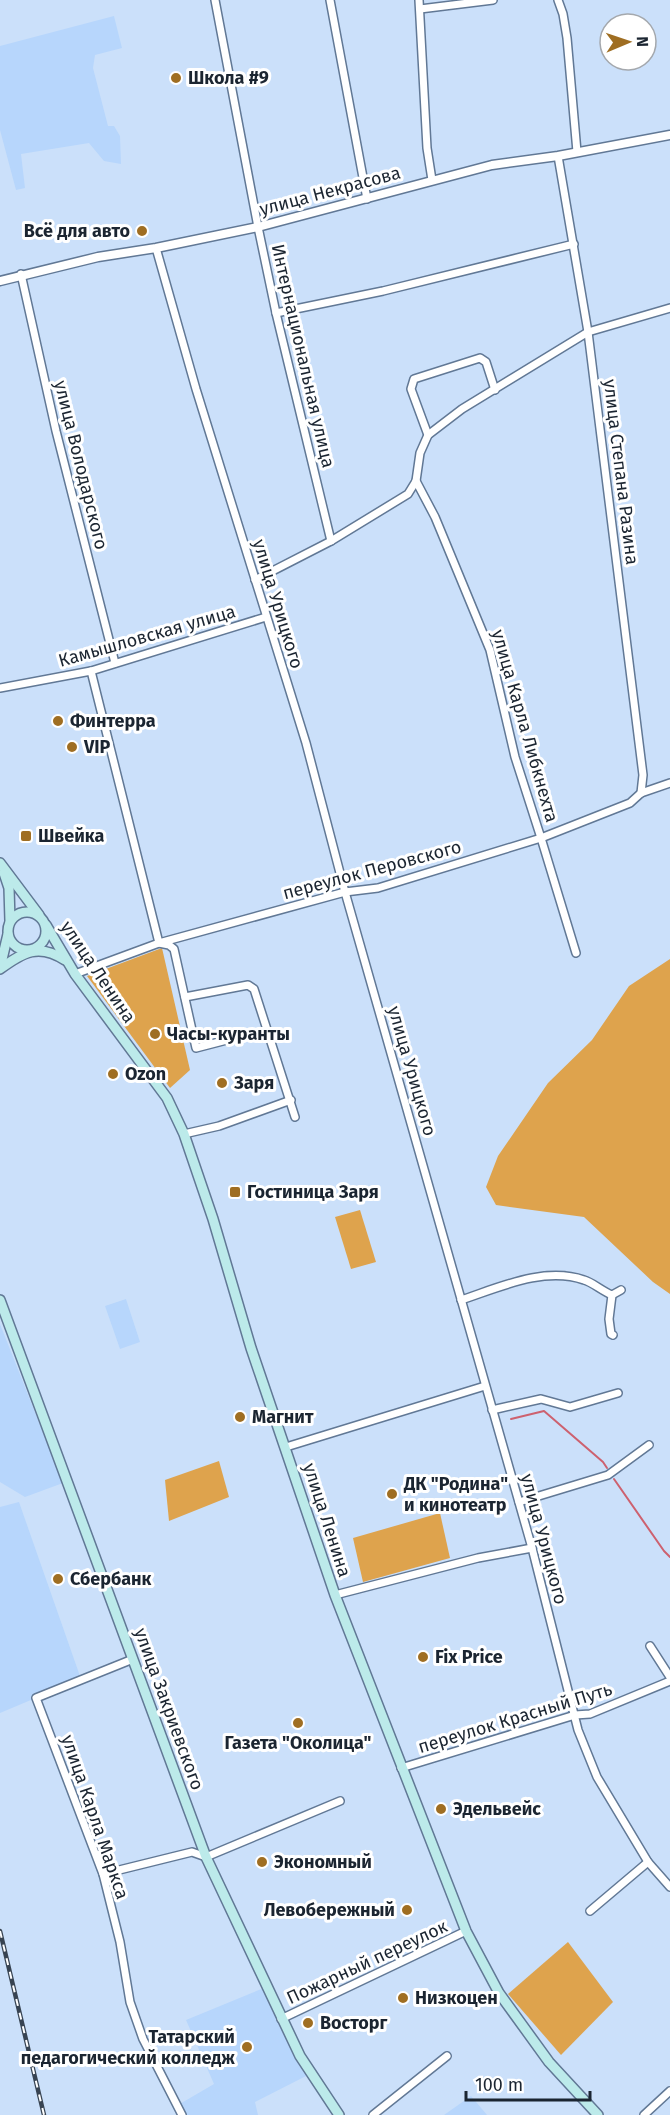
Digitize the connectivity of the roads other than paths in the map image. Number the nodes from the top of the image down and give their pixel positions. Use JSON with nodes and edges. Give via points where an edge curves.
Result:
{"nodes":[{"id":1,"x":215,"y":0,"type":"edge"},
{"id":2,"x":330,"y":0,"type":"edge"},
{"id":3,"x":419,"y":0,"type":"edge"},
{"id":4,"x":493,"y":0,"type":"edge"},
{"id":5,"x":558,"y":0,"type":"edge"},
{"id":6,"x":420,"y":9,"type":"junction"},
{"id":7,"x":670,"y":135,"type":"edge"},
{"id":8,"x":577,"y":152,"type":"junction"},
{"id":9,"x":558,"y":156,"type":"junction"},
{"id":10,"x":432,"y":180,"type":"junction"},
{"id":11,"x":368,"y":199,"type":"junction"},
{"id":12,"x":258,"y":227,"type":"junction"},
{"id":13,"x":574,"y":244,"type":"junction"},
{"id":14,"x":156,"y":248,"type":"junction"},
{"id":15,"x":21,"y":274,"type":"junction"},
{"id":16,"x":0,"y":281,"type":"edge"},
{"id":17,"x":670,"y":308,"type":"edge"},
{"id":18,"x":276,"y":313,"type":"junction"},
{"id":19,"x":588,"y":332,"type":"junction"},
{"id":20,"x":495,"y":390,"type":"junction"},
{"id":21,"x":428,"y":435,"type":"junction"},
{"id":22,"x":416,"y":481,"type":"junction"},
{"id":23,"x":331,"y":541,"type":"junction"},
{"id":24,"x":255,"y":580,"type":"junction"},
{"id":25,"x":266,"y":617,"type":"junction"},
{"id":26,"x":115,"y":663,"type":"junction"},
{"id":27,"x":91,"y":671,"type":"junction"},
{"id":28,"x":0,"y":688,"type":"edge"},
{"id":29,"x":670,"y":783,"type":"edge"},
{"id":30,"x":640,"y":794,"type":"junction"},
{"id":31,"x":541,"y":838,"type":"junction"},
{"id":32,"x":1,"y":866,"type":"edge"},
{"id":33,"x":345,"y":892,"type":"junction"},
{"id":34,"x":39,"y":915,"type":"junction"},
{"id":35,"x":10,"y":921,"type":"junction"},
{"id":36,"x":46,"y":925,"type":"junction"},
{"id":37,"x":8,"y":934,"type":"junction"},
{"id":38,"x":159,"y":943,"type":"junction"},
{"id":39,"x":31,"y":950,"type":"junction"},
{"id":40,"x":576,"y":953,"type":"dead end"},
{"id":41,"x":0,"y":968,"type":"edge"},
{"id":42,"x":75,"y":974,"type":"junction"},
{"id":43,"x":185,"y":997,"type":"junction"},
{"id":44,"x":246,"y":1035,"type":"dead end"},
{"id":45,"x":291,"y":1100,"type":"junction"},
{"id":46,"x":295,"y":1117,"type":"dead end"},
{"id":47,"x":184,"y":1134,"type":"junction"},
{"id":48,"x":621,"y":1290,"type":"dead end"},
{"id":49,"x":612,"y":1295,"type":"junction"},
{"id":50,"x":0,"y":1300,"type":"edge"},
{"id":51,"x":461,"y":1300,"type":"junction"},
{"id":52,"x":613,"y":1335,"type":"dead end"},
{"id":53,"x":485,"y":1386,"type":"junction"},
{"id":54,"x":618,"y":1393,"type":"dead end"},
{"id":55,"x":492,"y":1410,"type":"junction"},
{"id":56,"x":649,"y":1445,"type":"dead end"},
{"id":57,"x":286,"y":1447,"type":"junction"},
{"id":58,"x":519,"y":1502,"type":"junction"},
{"id":59,"x":532,"y":1548,"type":"junction"},
{"id":60,"x":335,"y":1595,"type":"junction"},
{"id":61,"x":651,"y":1646,"type":"dead end"},
{"id":62,"x":132,"y":1659,"type":"junction"},
{"id":63,"x":670,"y":1679,"type":"edge"},
{"id":64,"x":574,"y":1715,"type":"junction"},
{"id":65,"x":401,"y":1768,"type":"junction"},
{"id":66,"x":340,"y":1801,"type":"dead end"},
{"id":67,"x":206,"y":1857,"type":"junction"},
{"id":68,"x":648,"y":1862,"type":"junction"},
{"id":69,"x":103,"y":1874,"type":"junction"},
{"id":70,"x":670,"y":1887,"type":"edge"},
{"id":71,"x":590,"y":1911,"type":"dead end"},
{"id":72,"x":466,"y":1931,"type":"junction"},
{"id":73,"x":281,"y":2019,"type":"junction"},
{"id":74,"x":447,"y":2056,"type":"dead end"},
{"id":75,"x":670,"y":2091,"type":"edge"},
{"id":76,"x":182,"y":2115,"type":"edge"},
{"id":77,"x":339,"y":2115,"type":"edge"},
{"id":78,"x":373,"y":2115,"type":"edge"},
{"id":79,"x":598,"y":2115,"type":"edge"},
{"id":80,"x":644,"y":2115,"type":"edge"}],
"edges":[{"from":1,"to":12,"type":"street","name":"Интернациональная улица"},
{"from":2,"to":11,"type":"street"},
{"from":3,"to":6,"type":"street"},
{"from":4,"to":6,"type":"street"},
{"from":5,"to":8,"type":"street","via":[[567,38]]},
{"from":6,"to":10,"type":"street"},
{"from":7,"to":8,"type":"street","name":"улица Некрасова"},
{"from":8,"to":9,"type":"street","name":"улица Некрасова"},
{"from":9,"to":10,"type":"street","name":"улица Некрасова","via":[[492,165]]},
{"from":9,"to":13,"type":"street","name":"улица Степана Разина"},
{"from":10,"to":11,"type":"street","name":"улица Некрасова"},
{"from":11,"to":12,"type":"street","name":"улица Некрасова"},
{"from":12,"to":14,"type":"street","name":"улица Некрасова"},
{"from":12,"to":18,"type":"street","name":"Интернациональная улица"},
{"from":13,"to":18,"type":"street"},
{"from":13,"to":19,"type":"street","name":"улица Степана Разина"},
{"from":14,"to":15,"type":"street","name":"улица Некрасова","via":[[98,256]]},
{"from":14,"to":24,"type":"street","name":"улица Урицкого"},
{"from":15,"to":16,"type":"street","name":"улица Некрасова"},
{"from":15,"to":26,"type":"street","name":"улица Володарского"},
{"from":17,"to":19,"type":"street"},
{"from":18,"to":23,"type":"street","name":"Интернациональная улица"},
{"from":19,"to":20,"type":"street"},
{"from":19,"to":30,"type":"street","name":"улица Степана Разина","via":[[643,775]]},
{"from":20,"to":21,"type":"street"},
{"from":20,"to":21,"type":"street","via":[[486,362],[480,358],[414,379],[411,389]]},
{"from":21,"to":22,"type":"street","via":[[420,453]]},
{"from":22,"to":23,"type":"street","via":[[408,494]]},
{"from":22,"to":31,"type":"street","name":"улица Карла Либкнехта","via":[[490,650],[514,757]]},
{"from":23,"to":24,"type":"street"},
{"from":24,"to":25,"type":"street","name":"улица Урицкого"},
{"from":25,"to":26,"type":"street","name":"Камышловская улица"},
{"from":25,"to":33,"type":"street","name":"улица Урицкого","via":[[306,743]]},
{"from":26,"to":27,"type":"street","name":"Камышловская улица"},
{"from":27,"to":28,"type":"street","name":"Камышловская улица"},
{"from":27,"to":38,"type":"street"},
{"from":29,"to":30,"type":"street","name":"переулок Перовского"},
{"from":30,"to":31,"type":"street","name":"переулок Перовского","via":[[630,803]]},
{"from":31,"to":33,"type":"street","name":"переулок Перовского","via":[[378,888]]},
{"from":31,"to":40,"type":"street","name":"улица Карла Либкнехта"},
{"from":32,"to":34,"type":"main road","name":"улица Ленина"},
{"from":32,"to":35,"type":"main road","via":[[9,888]]},
{"from":33,"to":38,"type":"street","name":"переулок Перовского"},
{"from":33,"to":51,"type":"street","name":"улица Урицкого"},
{"from":34,"to":35,"type":"main road","name":"улица Ленина","via":[[20,913]]},
{"from":34,"to":36,"type":"main road","name":"улица Ленина"},
{"from":35,"to":37,"type":"main road"},
{"from":36,"to":39,"type":"main road","name":"улица Ленина","via":[[42,944]]},
{"from":36,"to":42,"type":"main road","name":"улица Ленина"},
{"from":37,"to":39,"type":"main road","via":[[14,945]]},
{"from":37,"to":41,"type":"main road"},
{"from":38,"to":42,"type":"street","name":"переулок Перовского"},
{"from":38,"to":43,"type":"street","via":[[174,950]]},
{"from":39,"to":41,"type":"main road"},
{"from":39,"to":42,"type":"main road","via":[[57,956],[68,962]]},
{"from":42,"to":47,"type":"main road","name":"улица Ленина","via":[[167,1098]]},
{"from":43,"to":44,"type":"street","via":[[196,1047]]},
{"from":43,"to":45,"type":"street","via":[[248,985],[254,989]]},
{"from":45,"to":46,"type":"street"},
{"from":45,"to":47,"type":"street"},
{"from":47,"to":57,"type":"main road","name":"улица Ленина"},
{"from":48,"to":49,"type":"street"},
{"from":49,"to":51,"type":"street","via":[[573,1277],[543,1276]]},
{"from":49,"to":52,"type":"street","via":[[609,1327]]},
{"from":50,"to":62,"type":"main road","name":"улица Закриевского"},
{"from":51,"to":53,"type":"street","name":"улица Урицкого"},
{"from":53,"to":55,"type":"street","name":"улица Урицкого"},
{"from":53,"to":57,"type":"street"},
{"from":54,"to":55,"type":"street","via":[[570,1407],[541,1399]]},
{"from":55,"to":58,"type":"street","name":"улица Урицкого"},
{"from":56,"to":58,"type":"street","via":[[608,1475]]},
{"from":57,"to":60,"type":"main road","name":"улица Ленина"},
{"from":58,"to":59,"type":"street","name":"улица Урицкого"},
{"from":59,"to":60,"type":"street"},
{"from":59,"to":64,"type":"street","name":"улица Урицкого"},
{"from":60,"to":65,"type":"main road","name":"улица Ленина"},
{"from":61,"to":63,"type":"street"},
{"from":62,"to":67,"type":"main road","name":"улица Закриевского"},
{"from":62,"to":69,"type":"street","name":"улица Карла Маркса","via":[[36,1698]]},
{"from":63,"to":64,"type":"street","name":"переулок Красный Путь","via":[[590,1714]]},
{"from":64,"to":65,"type":"street","name":"переулок Красный Путь"},
{"from":64,"to":68,"type":"street","name":"улица Урицкого","via":[[597,1777]]},
{"from":65,"to":72,"type":"main road","name":"улица Ленина"},
{"from":66,"to":67,"type":"street"},
{"from":67,"to":69,"type":"street","via":[[192,1852]]},
{"from":67,"to":73,"type":"main road","name":"улица Закриевского"},
{"from":68,"to":70,"type":"street","name":"улица Урицкого"},
{"from":68,"to":71,"type":"street"},
{"from":69,"to":76,"type":"street","name":"улица Карла Маркса","via":[[130,2002],[143,2039]]},
{"from":72,"to":73,"type":"street","name":"Пожарный переулок"},
{"from":72,"to":79,"type":"main road","name":"улица Ленина","via":[[498,1993],[549,2062]]},
{"from":73,"to":77,"type":"main road","name":"улица Закриевского","via":[[305,2065]]},
{"from":74,"to":78,"type":"street"},
{"from":75,"to":80,"type":"street"}]}
